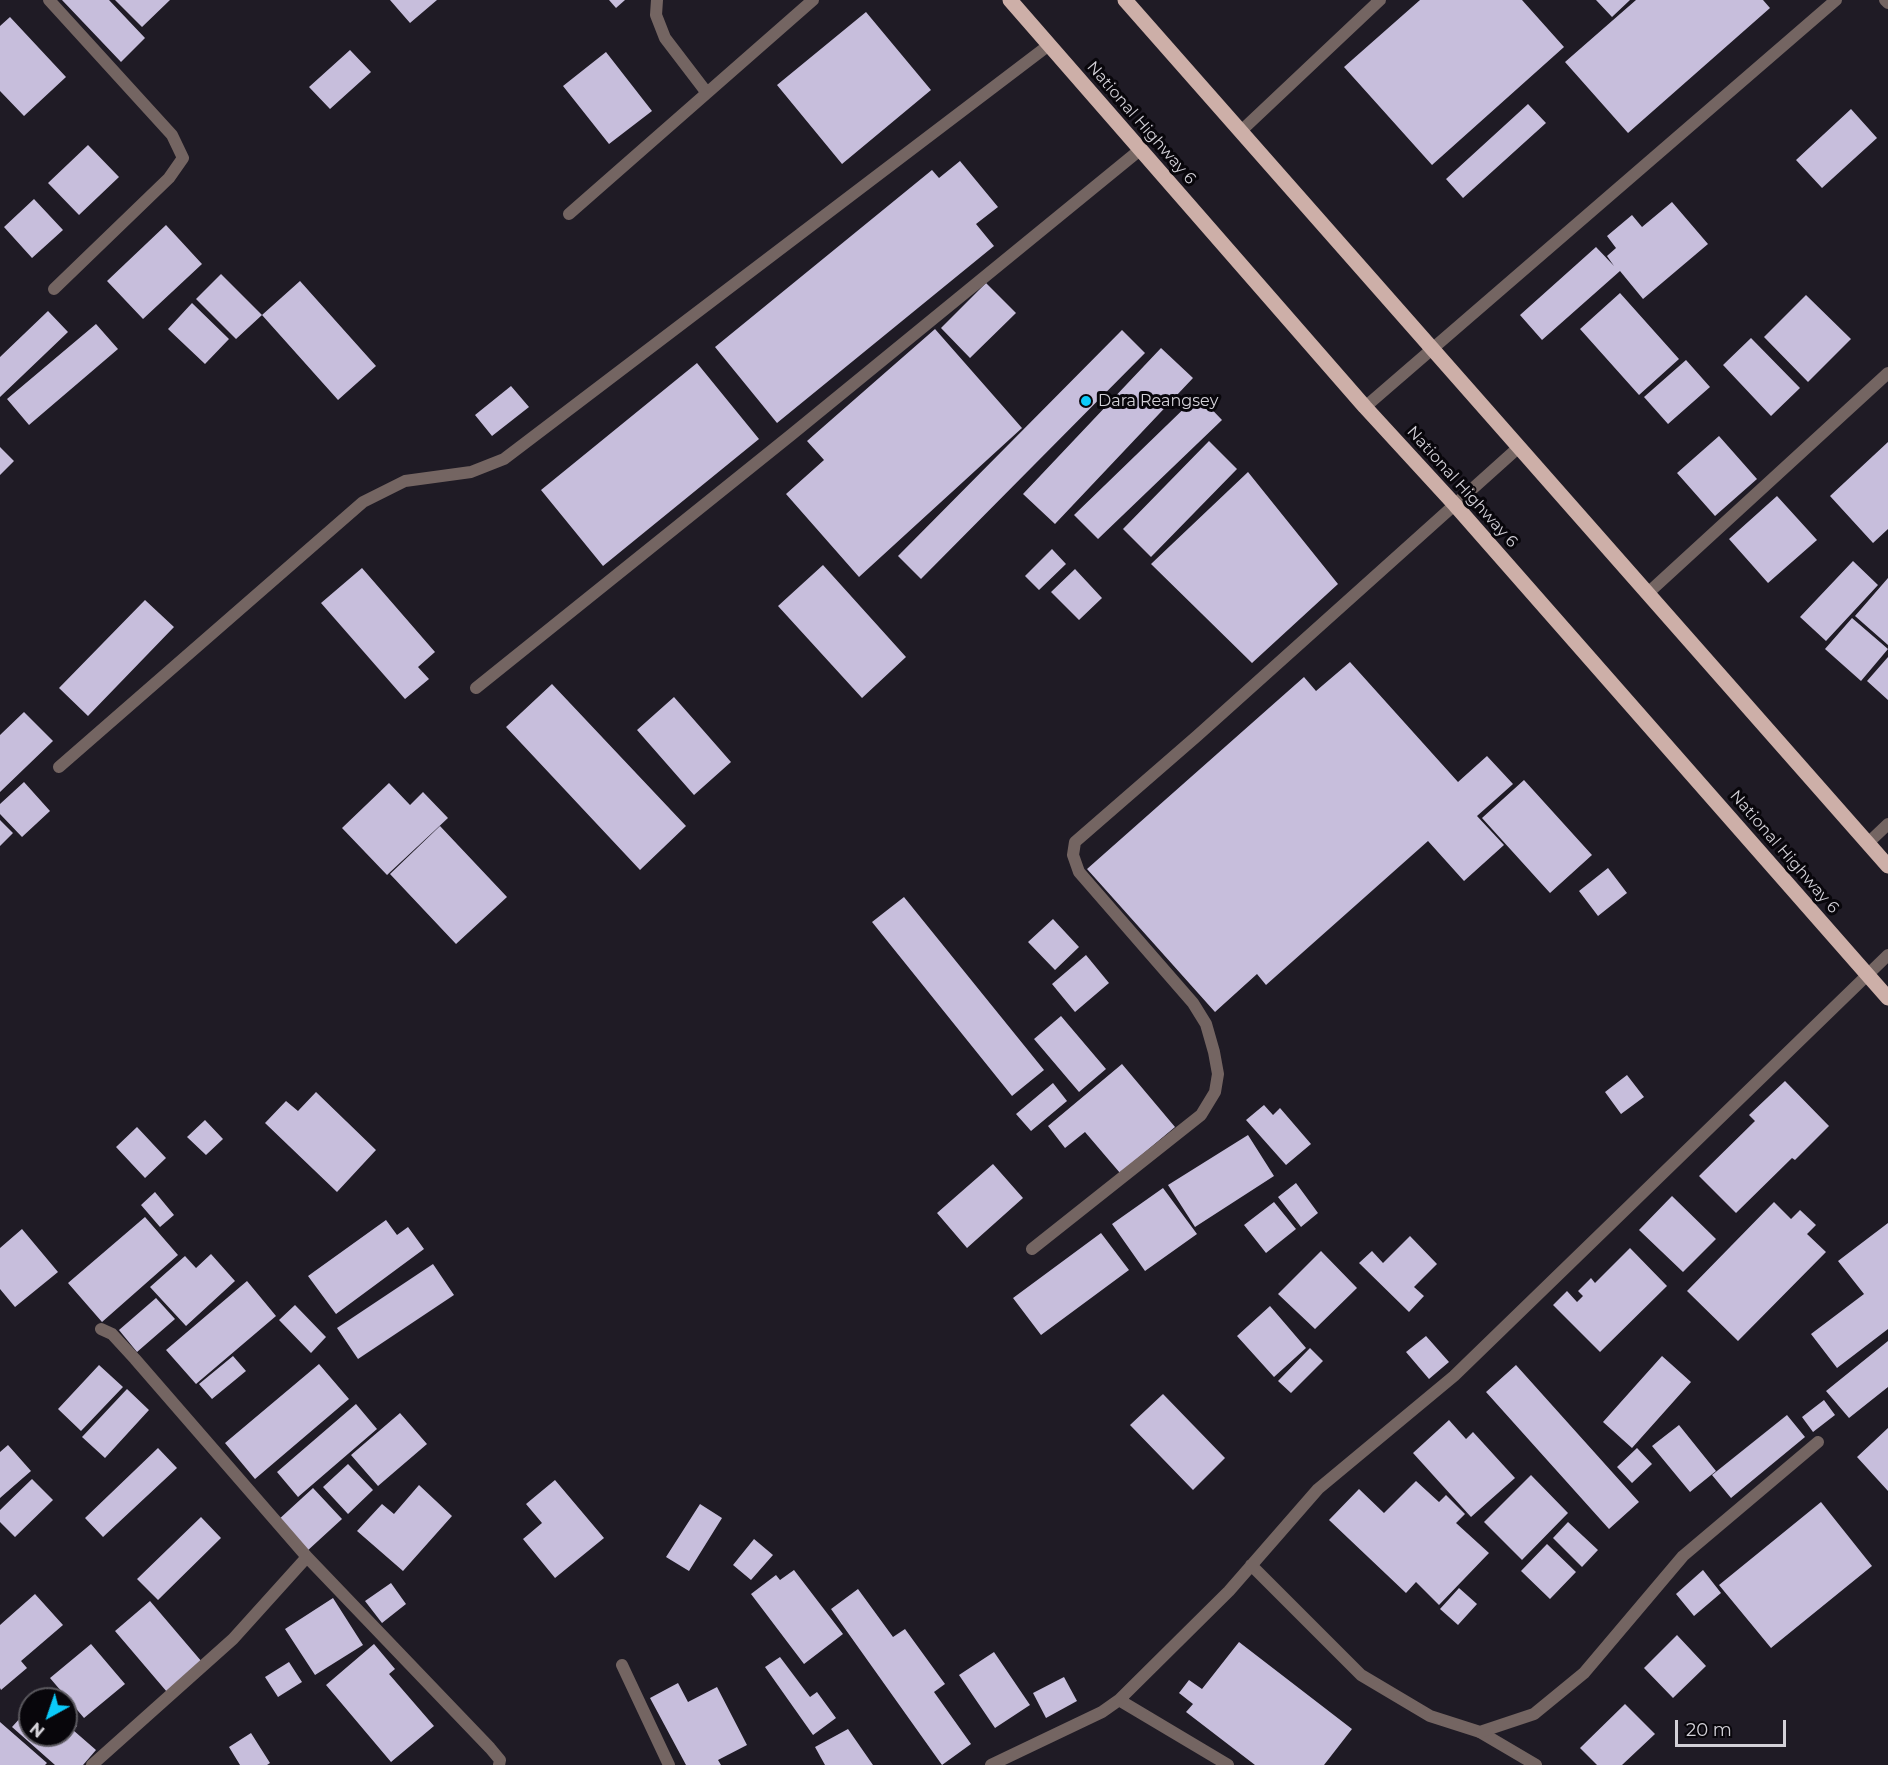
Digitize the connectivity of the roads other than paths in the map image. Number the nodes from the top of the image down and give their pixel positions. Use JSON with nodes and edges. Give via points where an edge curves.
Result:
{"nodes":[{"id":1,"x":49,"y":0,"type":"edge"},
{"id":2,"x":657,"y":0,"type":"edge"},
{"id":3,"x":813,"y":0,"type":"edge"},
{"id":4,"x":1010,"y":0,"type":"edge"},
{"id":5,"x":1125,"y":0,"type":"edge"},
{"id":6,"x":1380,"y":0,"type":"edge"},
{"id":7,"x":1836,"y":0,"type":"edge"},
{"id":8,"x":1049,"y":45,"type":"junction"},
{"id":9,"x":707,"y":93,"type":"junction"},
{"id":10,"x":1241,"y":131,"type":"junction"},
{"id":11,"x":1141,"y":149,"type":"junction"},
{"id":12,"x":569,"y":214,"type":"dead end"},
{"id":13,"x":54,"y":289,"type":"dead end"},
{"id":14,"x":1432,"y":348,"type":"junction"},
{"id":15,"x":1888,"y":373,"type":"edge"},
{"id":16,"x":1365,"y":408,"type":"junction"},
{"id":17,"x":1519,"y":447,"type":"junction"},
{"id":18,"x":1455,"y":505,"type":"junction"},
{"id":19,"x":1648,"y":593,"type":"junction"},
{"id":20,"x":476,"y":688,"type":"dead end"},
{"id":21,"x":59,"y":767,"type":"dead end"},
{"id":22,"x":1888,"y":824,"type":"edge"},
{"id":23,"x":1868,"y":843,"type":"junction"},
{"id":24,"x":1888,"y":866,"type":"edge"},
{"id":25,"x":1888,"y":955,"type":"edge"},
{"id":26,"x":1868,"y":975,"type":"junction"},
{"id":27,"x":1888,"y":998,"type":"edge"},
{"id":28,"x":1032,"y":1250,"type":"dead end"},
{"id":29,"x":100,"y":1329,"type":"dead end"},
{"id":30,"x":1818,"y":1442,"type":"dead end"},
{"id":31,"x":307,"y":1557,"type":"junction"},
{"id":32,"x":1251,"y":1565,"type":"junction"},
{"id":33,"x":622,"y":1665,"type":"dead end"},
{"id":34,"x":1119,"y":1700,"type":"junction"},
{"id":35,"x":1480,"y":1732,"type":"junction"},
{"id":36,"x":92,"y":1765,"type":"edge"},
{"id":37,"x":499,"y":1765,"type":"edge"},
{"id":38,"x":669,"y":1765,"type":"edge"},
{"id":39,"x":991,"y":1765,"type":"edge"},
{"id":40,"x":1228,"y":1765,"type":"edge"},
{"id":41,"x":1536,"y":1765,"type":"edge"}],
"edges":[{"from":1,"to":13,"type":"street","via":[[172,135],[183,158],[169,178]]},
{"from":2,"to":9,"type":"street","via":[[656,15],[664,38]]},
{"from":3,"to":9,"type":"street"},
{"from":4,"to":8,"type":"main road","name":"National Highway 6"},
{"from":5,"to":10,"type":"main road"},
{"from":6,"to":10,"type":"street"},
{"from":7,"to":14,"type":"street"},
{"from":8,"to":11,"type":"main road","name":"National Highway 6"},
{"from":8,"to":21,"type":"street","via":[[504,459],[471,472],[405,481],[363,502]]},
{"from":9,"to":12,"type":"street"},
{"from":10,"to":14,"type":"main road"},
{"from":11,"to":16,"type":"main road","name":"National Highway 6"},
{"from":11,"to":20,"type":"street"},
{"from":14,"to":16,"type":"street"},
{"from":14,"to":17,"type":"main road"},
{"from":15,"to":19,"type":"street"},
{"from":16,"to":18,"type":"main road","name":"National Highway 6"},
{"from":17,"to":18,"type":"street"},
{"from":17,"to":19,"type":"main road"},
{"from":18,"to":26,"type":"main road","name":"National Highway 6"},
{"from":18,"to":28,"type":"street","via":[[1075,842],[1072,855],[1079,872],[1193,1003],[1206,1024],[1218,1074],[1215,1092],[1202,1115]]},
{"from":19,"to":23,"type":"main road"},
{"from":22,"to":23,"type":"street"},
{"from":23,"to":24,"type":"main road"},
{"from":25,"to":26,"type":"street"},
{"from":26,"to":27,"type":"main road","name":"National Highway 6"},
{"from":26,"to":32,"type":"street","via":[[1454,1376],[1318,1488]]},
{"from":29,"to":31,"type":"street","via":[[112,1334],[135,1359]]},
{"from":30,"to":35,"type":"street","via":[[1683,1556],[1584,1673],[1534,1714]]},
{"from":31,"to":36,"type":"street","via":[[233,1639]]},
{"from":31,"to":37,"type":"street","via":[[490,1748],[500,1760]]},
{"from":32,"to":34,"type":"street"},
{"from":32,"to":35,"type":"street","via":[[1361,1675],[1430,1716]]},
{"from":33,"to":38,"type":"street"},
{"from":34,"to":39,"type":"street","via":[[1102,1712]]},
{"from":34,"to":40,"type":"street"},
{"from":35,"to":41,"type":"street"}]}
